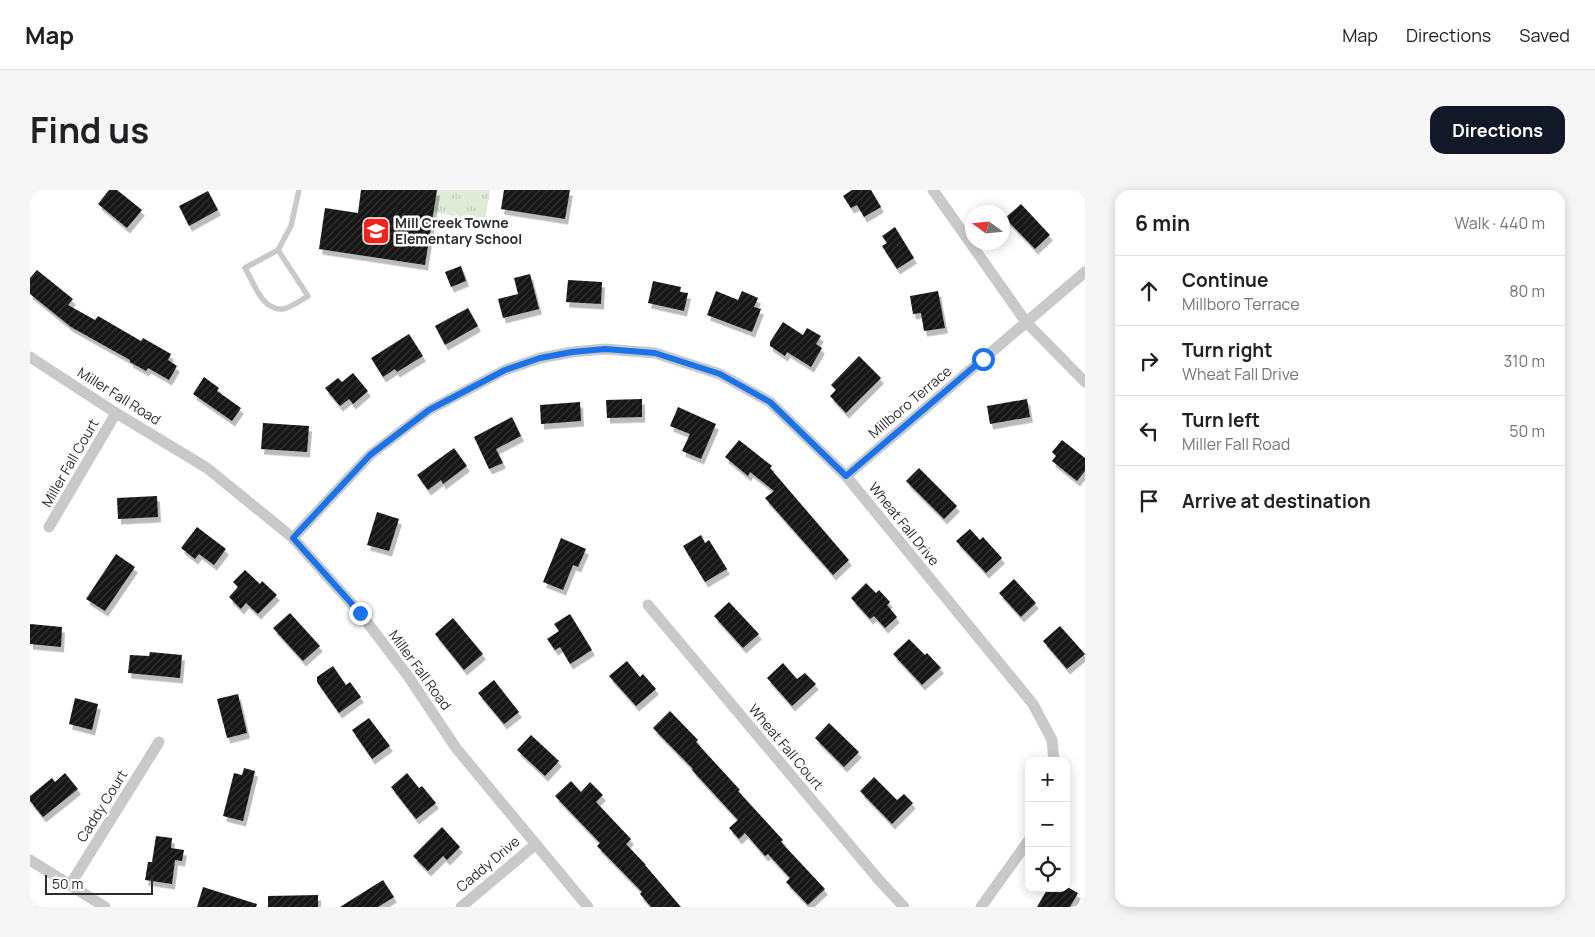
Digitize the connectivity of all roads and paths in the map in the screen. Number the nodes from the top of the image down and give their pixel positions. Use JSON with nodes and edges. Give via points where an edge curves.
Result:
{"nodes":[{"id":1,"x":299,"y":190,"type":"edge"},
{"id":2,"x":933,"y":190,"type":"edge"},
{"id":3,"x":278,"y":250,"type":"junction"},
{"id":4,"x":1085,"y":272,"type":"edge"},
{"id":5,"x":1026,"y":322,"type":"junction"},
{"id":6,"x":30,"y":357,"type":"edge"},
{"id":7,"x":1085,"y":382,"type":"edge"},
{"id":8,"x":116,"y":413,"type":"junction"},
{"id":9,"x":846,"y":476,"type":"junction"},
{"id":10,"x":49,"y":527,"type":"dead end"},
{"id":11,"x":293,"y":538,"type":"junction"},
{"id":12,"x":648,"y":605,"type":"dead end"},
{"id":13,"x":159,"y":742,"type":"dead end"},
{"id":14,"x":1054,"y":757,"type":"edge"},
{"id":15,"x":536,"y":844,"type":"junction"},
{"id":16,"x":1025,"y":846,"type":"edge"},
{"id":17,"x":30,"y":860,"type":"edge"},
{"id":18,"x":70,"y":885,"type":"junction"},
{"id":19,"x":105,"y":907,"type":"edge"},
{"id":20,"x":460,"y":907,"type":"edge"},
{"id":21,"x":588,"y":907,"type":"edge"},
{"id":22,"x":904,"y":907,"type":"edge"},
{"id":23,"x":981,"y":907,"type":"edge"}],
"edges":[{"from":1,"to":3,"type":"lane","via":[[291,226]]},
{"from":2,"to":5,"type":"street"},
{"from":3,"to":3,"type":"lane","via":[[245,268],[265,303],[284,309],[308,296]]},
{"from":4,"to":5,"type":"street","name":"Millboro Terrace"},
{"from":5,"to":7,"type":"street"},
{"from":5,"to":9,"type":"street","name":"Millboro Terrace"},
{"from":6,"to":8,"type":"street","name":"Miller Fall Road"},
{"from":8,"to":10,"type":"street","name":"Miller Fall Court"},
{"from":8,"to":11,"type":"street","name":"Miller Fall Road","via":[[208,468]]},
{"from":9,"to":11,"type":"street","name":"Wheat Fall Drive","via":[[770,402],[720,374],[655,353],[605,349],[572,352],[540,358],[505,370],[429,410],[370,455]]},
{"from":9,"to":14,"type":"street","name":"Wheat Fall Drive","via":[[1033,704],[1052,740]]},
{"from":11,"to":15,"type":"street","name":"Miller Fall Road","via":[[360,613],[408,676],[456,748]]},
{"from":12,"to":22,"type":"street","name":"Wheat Fall Court"},
{"from":13,"to":18,"type":"street","name":"Caddy Court"},
{"from":15,"to":20,"type":"street","name":"Caddy Drive"},
{"from":15,"to":21,"type":"street","name":"Miller Fall Road"},
{"from":16,"to":23,"type":"street"},
{"from":17,"to":18,"type":"street"},
{"from":18,"to":19,"type":"street"}]}
